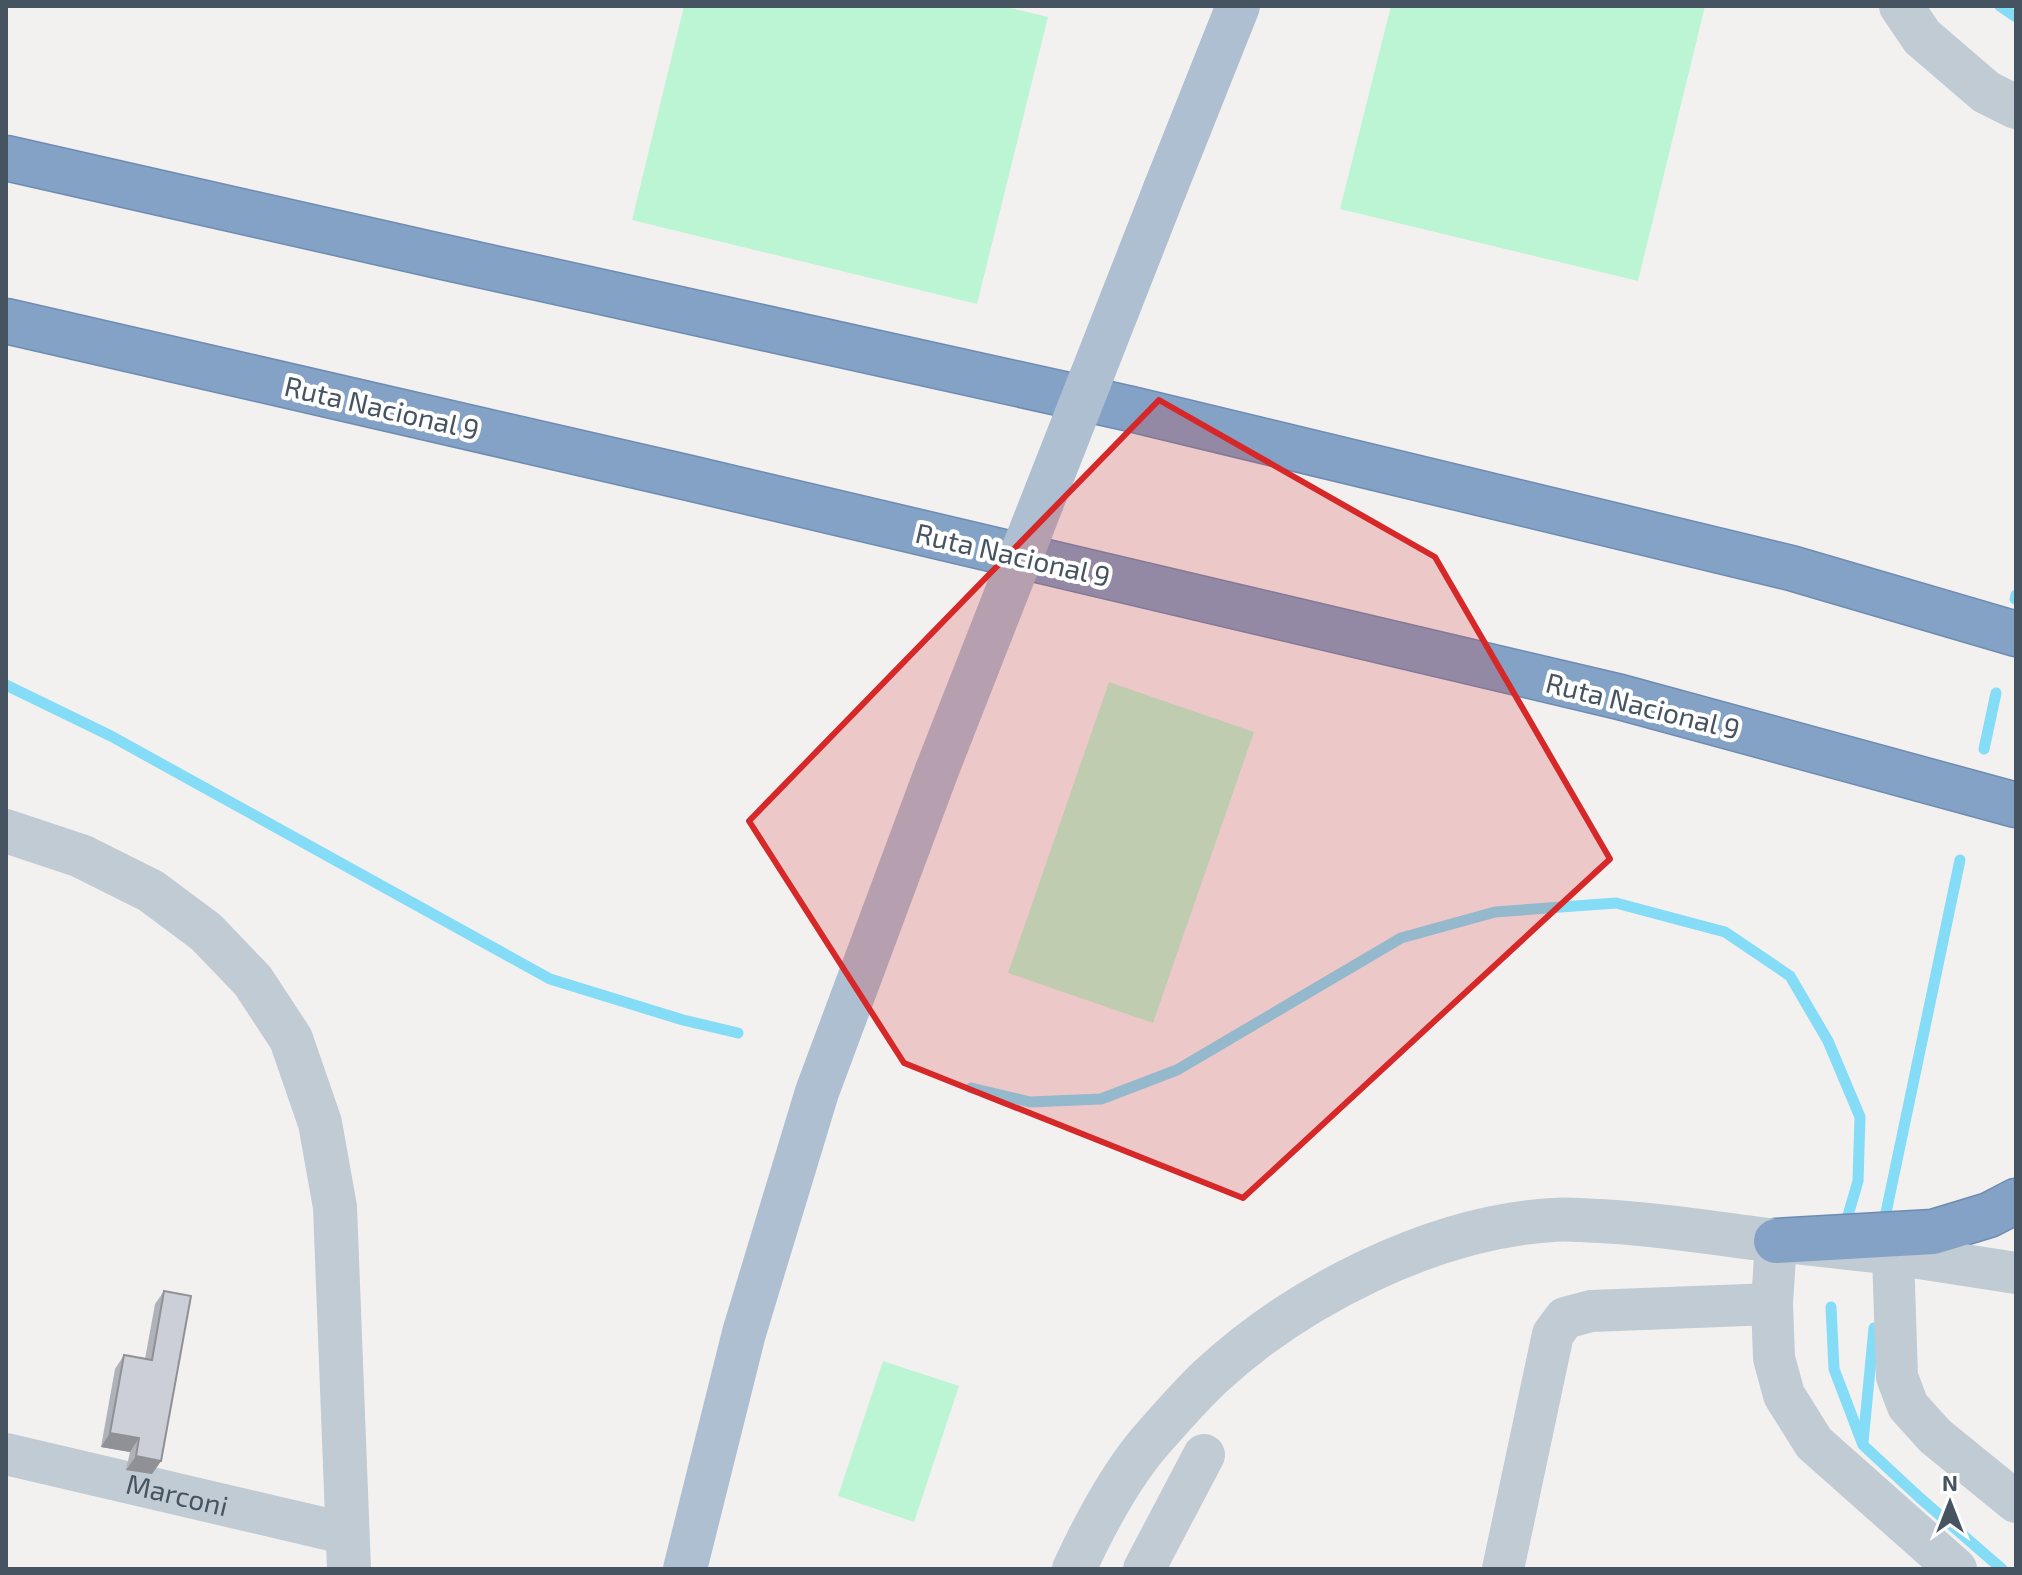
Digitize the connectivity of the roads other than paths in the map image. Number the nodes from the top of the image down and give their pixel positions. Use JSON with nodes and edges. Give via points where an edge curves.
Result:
{"nodes":[{"id":1,"x":1238,"y":6,"type":"edge"},
{"id":2,"x":1901,"y":6,"type":"edge"},
{"id":3,"x":2016,"y":107,"type":"edge"},
{"id":4,"x":6,"y":158,"type":"edge"},
{"id":5,"x":6,"y":321,"type":"edge"},
{"id":6,"x":2016,"y":634,"type":"edge"},
{"id":7,"x":2016,"y":805,"type":"edge"},
{"id":8,"x":6,"y":831,"type":"edge"},
{"id":9,"x":2016,"y":1201,"type":"edge"},
{"id":10,"x":1776,"y":1241,"type":"junction"},
{"id":11,"x":1893,"y":1254,"type":"junction"},
{"id":12,"x":2016,"y":1273,"type":"edge"},
{"id":13,"x":1772,"y":1304,"type":"junction"},
{"id":14,"x":6,"y":1454,"type":"edge"},
{"id":15,"x":1204,"y":1455,"type":"dead end"},
{"id":16,"x":2016,"y":1502,"type":"edge"},
{"id":17,"x":349,"y":1551,"type":"edge"},
{"id":18,"x":685,"y":1569,"type":"edge"},
{"id":19,"x":1074,"y":1569,"type":"edge"},
{"id":20,"x":1144,"y":1569,"type":"edge"},
{"id":21,"x":1503,"y":1569,"type":"edge"},
{"id":22,"x":1956,"y":1569,"type":"edge"}],
"edges":[{"from":1,"to":18,"type":"main road","bridge":true,"via":[[937,770],[817,1092],[744,1333]]},
{"from":2,"to":3,"type":"street","via":[[1922,37],[1986,92]]},
{"from":4,"to":6,"type":"highway","via":[[1131,409],[1791,568]]},
{"from":5,"to":7,"type":"highway","name":"Ruta Nacional 9","via":[[1620,697]]},
{"from":8,"to":17,"type":"street","via":[[81,856],[151,891],[206,932],[253,981],[291,1039],[320,1123],[335,1207]]},
{"from":9,"to":10,"type":"highway","via":[[1933,1232]]},
{"from":10,"to":11,"type":"street"},
{"from":10,"to":13,"type":"street"},
{"from":10,"to":19,"type":"street","via":[[1555,1219],[1490,1227],[1403,1256],[1316,1298],[1210,1377],[1147,1446],[1100,1515]]},
{"from":11,"to":12,"type":"street"},
{"from":11,"to":16,"type":"street","via":[[1897,1377],[1908,1406],[1935,1436]]},
{"from":13,"to":21,"type":"street","via":[[1591,1311],[1565,1318],[1553,1334]]},
{"from":13,"to":22,"type":"street","via":[[1774,1358],[1784,1395],[1814,1443]]},
{"from":14,"to":17,"type":"street","name":"Marconi"},
{"from":15,"to":20,"type":"street"}]}
